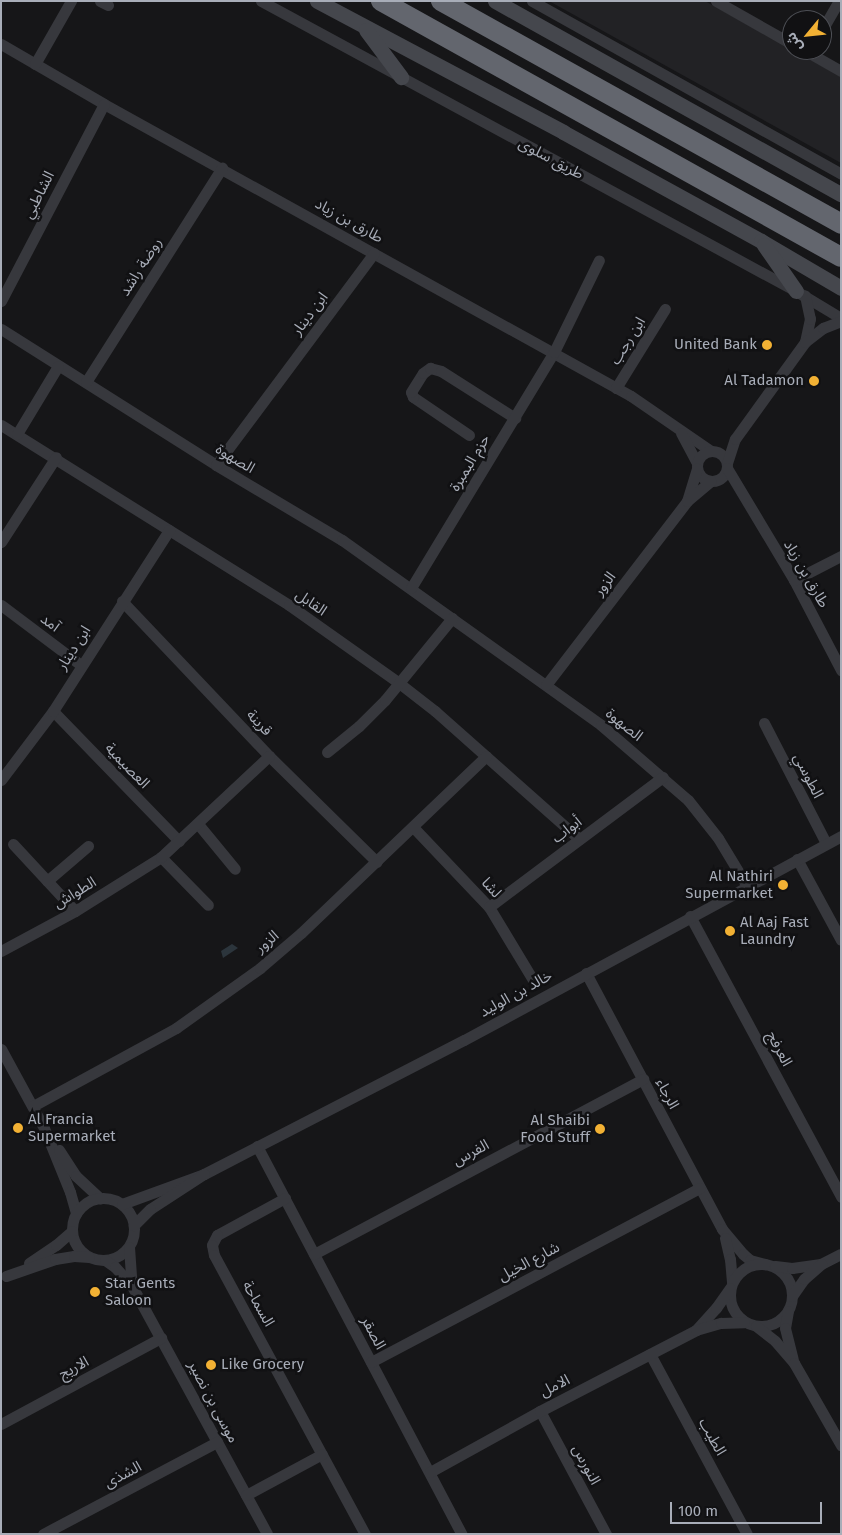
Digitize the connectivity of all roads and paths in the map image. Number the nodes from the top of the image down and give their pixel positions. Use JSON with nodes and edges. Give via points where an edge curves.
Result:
{"nodes":[{"id":1,"x":71,"y":1,"type":"edge"},
{"id":2,"x":261,"y":1,"type":"edge"},
{"id":3,"x":317,"y":1,"type":"edge"},
{"id":4,"x":381,"y":1,"type":"edge"},
{"id":5,"x":441,"y":1,"type":"edge"},
{"id":6,"x":495,"y":1,"type":"edge"},
{"id":7,"x":517,"y":1,"type":"edge"},
{"id":8,"x":532,"y":1,"type":"edge"},
{"id":9,"x":716,"y":1,"type":"edge"},
{"id":10,"x":839,"y":1,"type":"edge"},
{"id":11,"x":832,"y":13,"type":"edge"},
{"id":12,"x":526,"y":19,"type":"junction"},
{"id":13,"x":364,"y":26,"type":"junction"},
{"id":14,"x":782,"y":38,"type":"edge"},
{"id":15,"x":1,"y":44,"type":"edge"},
{"id":16,"x":823,"y":60,"type":"edge"},
{"id":17,"x":34,"y":64,"type":"junction"},
{"id":18,"x":841,"y":71,"type":"edge"},
{"id":19,"x":401,"y":77,"type":"junction"},
{"id":20,"x":104,"y":104,"type":"junction"},
{"id":21,"x":222,"y":168,"type":"junction"},
{"id":22,"x":841,"y":174,"type":"edge"},
{"id":23,"x":814,"y":180,"type":"junction"},
{"id":24,"x":841,"y":182,"type":"edge"},
{"id":25,"x":841,"y":194,"type":"edge"},
{"id":26,"x":841,"y":224,"type":"edge"},
{"id":27,"x":762,"y":241,"type":"junction"},
{"id":28,"x":374,"y":253,"type":"junction"},
{"id":29,"x":841,"y":257,"type":"edge"},
{"id":30,"x":599,"y":260,"type":"dead end"},
{"id":31,"x":841,"y":288,"type":"edge"},
{"id":32,"x":800,"y":294,"type":"junction"},
{"id":33,"x":1,"y":301,"type":"edge"},
{"id":34,"x":666,"y":309,"type":"dead end"},
{"id":35,"x":841,"y":318,"type":"edge"},
{"id":36,"x":841,"y":321,"type":"edge"},
{"id":37,"x":1,"y":329,"type":"edge"},
{"id":38,"x":805,"y":342,"type":"junction"},
{"id":39,"x":554,"y":352,"type":"junction"},
{"id":40,"x":58,"y":366,"type":"junction"},
{"id":41,"x":86,"y":382,"type":"junction"},
{"id":42,"x":616,"y":388,"type":"junction"},
{"id":43,"x":515,"y":418,"type":"junction"},
{"id":44,"x":1,"y":425,"type":"edge"},
{"id":45,"x":678,"y":430,"type":"junction"},
{"id":46,"x":17,"y":434,"type":"junction"},
{"id":47,"x":469,"y":435,"type":"dead end"},
{"id":48,"x":735,"y":439,"type":"junction"},
{"id":49,"x":712,"y":451,"type":"junction"},
{"id":50,"x":56,"y":457,"type":"junction"},
{"id":51,"x":216,"y":465,"type":"junction"},
{"id":52,"x":697,"y":465,"type":"junction"},
{"id":53,"x":727,"y":465,"type":"junction"},
{"id":54,"x":713,"y":480,"type":"junction"},
{"id":55,"x":741,"y":494,"type":"junction"},
{"id":56,"x":687,"y":500,"type":"junction"},
{"id":57,"x":168,"y":530,"type":"junction"},
{"id":58,"x":1,"y":542,"type":"edge"},
{"id":59,"x":841,"y":556,"type":"edge"},
{"id":60,"x":794,"y":580,"type":"junction"},
{"id":61,"x":411,"y":588,"type":"junction"},
{"id":62,"x":122,"y":601,"type":"junction"},
{"id":63,"x":1,"y":605,"type":"edge"},
{"id":64,"x":452,"y":618,"type":"junction"},
{"id":65,"x":81,"y":665,"type":"junction"},
{"id":66,"x":841,"y":670,"type":"edge"},
{"id":67,"x":399,"y":683,"type":"junction"},
{"id":68,"x":546,"y":685,"type":"junction"},
{"id":69,"x":53,"y":712,"type":"junction"},
{"id":70,"x":764,"y":723,"type":"dead end"},
{"id":71,"x":327,"y":752,"type":"dead end"},
{"id":72,"x":269,"y":756,"type":"junction"},
{"id":73,"x":486,"y":756,"type":"junction"},
{"id":74,"x":663,"y":777,"type":"junction"},
{"id":75,"x":1,"y":780,"type":"edge"},
{"id":76,"x":198,"y":824,"type":"junction"},
{"id":77,"x":412,"y":828,"type":"junction"},
{"id":78,"x":841,"y":836,"type":"edge"},
{"id":79,"x":578,"y":839,"type":"junction"},
{"id":80,"x":179,"y":841,"type":"junction"},
{"id":81,"x":13,"y":844,"type":"dead end"},
{"id":82,"x":826,"y":844,"type":"junction"},
{"id":83,"x":88,"y":846,"type":"dead end"},
{"id":84,"x":162,"y":857,"type":"junction"},
{"id":85,"x":797,"y":859,"type":"junction"},
{"id":86,"x":377,"y":862,"type":"junction"},
{"id":87,"x":235,"y":869,"type":"dead end"},
{"id":88,"x":47,"y":881,"type":"junction"},
{"id":89,"x":747,"y":886,"type":"junction"},
{"id":90,"x":208,"y":905,"type":"dead end"},
{"id":91,"x":488,"y":907,"type":"junction"},
{"id":92,"x":75,"y":911,"type":"junction"},
{"id":93,"x":690,"y":916,"type":"junction"},
{"id":94,"x":841,"y":940,"type":"edge"},
{"id":95,"x":1,"y":951,"type":"edge"},
{"id":96,"x":586,"y":974,"type":"junction"},
{"id":97,"x":532,"y":980,"type":"dead end"},
{"id":98,"x":1,"y":1049,"type":"edge"},
{"id":99,"x":643,"y":1079,"type":"junction"},
{"id":100,"x":33,"y":1106,"type":"junction"},
{"id":101,"x":44,"y":1128,"type":"junction"},
{"id":102,"x":257,"y":1146,"type":"junction"},
{"id":103,"x":204,"y":1174,"type":"junction"},
{"id":104,"x":700,"y":1188,"type":"junction"},
{"id":105,"x":841,"y":1197,"type":"edge"},
{"id":106,"x":100,"y":1198,"type":"junction"},
{"id":107,"x":285,"y":1198,"type":"junction"},
{"id":108,"x":122,"y":1204,"type":"junction"},
{"id":109,"x":76,"y":1213,"type":"junction"},
{"id":110,"x":134,"y":1226,"type":"junction"},
{"id":111,"x":722,"y":1230,"type":"junction"},
{"id":112,"x":72,"y":1231,"type":"junction"},
{"id":113,"x":129,"y":1247,"type":"junction"},
{"id":114,"x":314,"y":1254,"type":"junction"},
{"id":115,"x":841,"y":1254,"type":"edge"},
{"id":116,"x":90,"y":1257,"type":"junction"},
{"id":117,"x":105,"y":1260,"type":"junction"},
{"id":118,"x":768,"y":1264,"type":"junction"},
{"id":119,"x":821,"y":1264,"type":"junction"},
{"id":120,"x":4,"y":1278,"type":"edge"},
{"id":121,"x":731,"y":1285,"type":"junction"},
{"id":122,"x":132,"y":1286,"type":"junction"},
{"id":123,"x":792,"y":1296,"type":"junction"},
{"id":124,"x":789,"y":1309,"type":"junction"},
{"id":125,"x":744,"y":1322,"type":"junction"},
{"id":126,"x":756,"y":1326,"type":"junction"},
{"id":127,"x":696,"y":1330,"type":"junction"},
{"id":128,"x":161,"y":1338,"type":"junction"},
{"id":129,"x":650,"y":1354,"type":"junction"},
{"id":130,"x":372,"y":1362,"type":"junction"},
{"id":131,"x":794,"y":1363,"type":"junction"},
{"id":132,"x":540,"y":1411,"type":"junction"},
{"id":133,"x":1,"y":1424,"type":"edge"},
{"id":134,"x":217,"y":1442,"type":"junction"},
{"id":135,"x":841,"y":1445,"type":"edge"},
{"id":136,"x":322,"y":1454,"type":"junction"},
{"id":137,"x":430,"y":1472,"type":"junction"},
{"id":138,"x":246,"y":1496,"type":"junction"},
{"id":139,"x":43,"y":1534,"type":"edge"},
{"id":140,"x":267,"y":1534,"type":"edge"},
{"id":141,"x":365,"y":1534,"type":"edge"},
{"id":142,"x":462,"y":1534,"type":"edge"},
{"id":143,"x":606,"y":1534,"type":"edge"},
{"id":144,"x":747,"y":1534,"type":"edge"}],
"edges":[{"from":1,"to":17,"type":"street"},
{"from":2,"to":19,"type":"street","name":"طريق سلوى"},
{"from":3,"to":13,"type":"main road","name":"طريق سلوى"},
{"from":4,"to":29,"type":"highway"},
{"from":5,"to":26,"type":"highway"},
{"from":6,"to":12,"type":"main road"},
{"from":7,"to":12,"type":"main road"},
{"from":8,"to":22,"type":"street"},
{"from":9,"to":14,"type":"street"},
{"from":10,"to":11,"type":"street"},
{"from":12,"to":23,"type":"main road"},
{"from":13,"to":19,"type":"main road"},
{"from":13,"to":27,"type":"main road","name":"طريق سلوى"},
{"from":15,"to":17,"type":"street","name":"طارق بن زياد"},
{"from":16,"to":18,"type":"street"},
{"from":17,"to":20,"type":"street","name":"طارق بن زياد"},
{"from":19,"to":32,"type":"street","name":"طريق سلوى"},
{"from":20,"to":21,"type":"street","name":"طارق بن زياد"},
{"from":20,"to":33,"type":"street","name":"الشاطبي"},
{"from":21,"to":28,"type":"street","name":"طارق بن زياد"},
{"from":21,"to":41,"type":"street","name":"روضة راشد"},
{"from":23,"to":24,"type":"main road"},
{"from":23,"to":25,"type":"main road"},
{"from":27,"to":31,"type":"main road","name":"طريق سلوى"},
{"from":27,"to":32,"type":"main road"},
{"from":28,"to":39,"type":"street","name":"طارق بن زياد"},
{"from":28,"to":51,"type":"street","name":"ابن دينار"},
{"from":30,"to":39,"type":"street","name":"حزم البمبرة"},
{"from":32,"to":35,"type":"street","name":"طريق سلوى"},
{"from":32,"to":38,"type":"street","via":[[810,320]]},
{"from":34,"to":42,"type":"street","name":"ابن رجب"},
{"from":36,"to":38,"type":"street","via":[[823,328]]},
{"from":37,"to":40,"type":"street","name":"الصهوة"},
{"from":38,"to":48,"type":"street"},
{"from":39,"to":42,"type":"street","name":"طارق بن زياد"},
{"from":39,"to":43,"type":"street","name":"حزم البمبرة"},
{"from":40,"to":41,"type":"street","name":"الصهوة"},
{"from":40,"to":46,"type":"street"},
{"from":41,"to":51,"type":"street","name":"الصهوة"},
{"from":42,"to":45,"type":"street","name":"طارق بن زياد","via":[[650,407]]},
{"from":43,"to":47,"type":"street","via":[[430,368],[411,392],[413,397]]},
{"from":43,"to":61,"type":"street","name":"حزم البمبرة"},
{"from":44,"to":46,"type":"street","name":"القابل"},
{"from":45,"to":49,"type":"street","name":"طارق بن زياد"},
{"from":45,"to":52,"type":"street","name":"طارق بن زياد"},
{"from":46,"to":50,"type":"street","name":"القابل"},
{"from":48,"to":49,"type":"street"},
{"from":48,"to":53,"type":"street"},
{"from":49,"to":52,"type":"street","via":[[703,453]]},
{"from":49,"to":53,"type":"street","via":[[722,455]]},
{"from":50,"to":57,"type":"street","name":"القابل"},
{"from":50,"to":58,"type":"street"},
{"from":51,"to":61,"type":"street","name":"الصهوة","via":[[342,540]]},
{"from":52,"to":54,"type":"street","via":[[702,477]]},
{"from":52,"to":56,"type":"street","name":"الزور"},
{"from":53,"to":54,"type":"street","via":[[724,475]]},
{"from":53,"to":55,"type":"street","name":"طارق بن زياد"},
{"from":54,"to":55,"type":"street"},
{"from":54,"to":56,"type":"street","name":"الزور"},
{"from":55,"to":60,"type":"street","name":"طارق بن زياد"},
{"from":56,"to":68,"type":"street","name":"الزور"},
{"from":57,"to":62,"type":"street","name":"ابن دينار"},
{"from":57,"to":67,"type":"street","name":"القابل","via":[[289,605]]},
{"from":59,"to":60,"type":"street"},
{"from":60,"to":66,"type":"street","name":"طارق بن زياد"},
{"from":61,"to":64,"type":"street","name":"الصهوة"},
{"from":62,"to":65,"type":"street","name":"ابن دينار"},
{"from":62,"to":72,"type":"street","name":"قرينة"},
{"from":63,"to":65,"type":"street","name":"آمد"},
{"from":64,"to":67,"type":"street"},
{"from":64,"to":68,"type":"street","name":"الصهوة"},
{"from":65,"to":69,"type":"street","name":"ابن دينار"},
{"from":67,"to":71,"type":"street","via":[[359,726]]},
{"from":67,"to":73,"type":"street","name":"القابل"},
{"from":68,"to":74,"type":"street","name":"الصهوة","via":[[601,725]]},
{"from":69,"to":75,"type":"street","name":"ابن دينار"},
{"from":69,"to":80,"type":"street","name":"العصيمية"},
{"from":70,"to":82,"type":"street","name":"الطوسي"},
{"from":72,"to":76,"type":"street","name":"الطواش"},
{"from":72,"to":86,"type":"street","name":"قرينة"},
{"from":73,"to":77,"type":"street","name":"الزور"},
{"from":73,"to":79,"type":"street","name":"القابل"},
{"from":74,"to":79,"type":"street","name":"أبواب"},
{"from":74,"to":89,"type":"street","name":"الصهوة","via":[[701,816]]},
{"from":76,"to":80,"type":"street","name":"الطواش"},
{"from":76,"to":87,"type":"street"},
{"from":77,"to":86,"type":"street","name":"الزور"},
{"from":77,"to":91,"type":"street","name":"لشا"},
{"from":78,"to":82,"type":"street","name":"خالد بن الوليد"},
{"from":79,"to":91,"type":"street","name":"أبواب"},
{"from":80,"to":84,"type":"street","name":"الطواش"},
{"from":81,"to":88,"type":"street"},
{"from":82,"to":85,"type":"street","name":"خالد بن الوليد"},
{"from":83,"to":88,"type":"street"},
{"from":84,"to":90,"type":"street"},
{"from":84,"to":92,"type":"street","name":"الطواش"},
{"from":85,"to":89,"type":"street","name":"خالد بن الوليد"},
{"from":85,"to":94,"type":"street"},
{"from":86,"to":100,"type":"street","name":"الزور","via":[[301,933],[236,986],[176,1028]]},
{"from":88,"to":92,"type":"street"},
{"from":89,"to":93,"type":"street","name":"خالد بن الوليد"},
{"from":91,"to":97,"type":"street","name":"لشا"},
{"from":92,"to":95,"type":"street","name":"الطواش"},
{"from":93,"to":96,"type":"street","name":"خالد بن الوليد"},
{"from":93,"to":105,"type":"street","name":"العرفج"},
{"from":96,"to":99,"type":"street","name":"الرجاء"},
{"from":96,"to":102,"type":"street","name":"خالد بن الوليد"},
{"from":98,"to":100,"type":"street"},
{"from":99,"to":104,"type":"street","name":"الرجاء"},
{"from":99,"to":114,"type":"street","name":"الفرس"},
{"from":100,"to":101,"type":"street"},
{"from":101,"to":106,"type":"street","via":[[76,1176]]},
{"from":101,"to":109,"type":"street"},
{"from":102,"to":103,"type":"street","name":"خالد بن الوليد"},
{"from":102,"to":107,"type":"street","name":"الصقر"},
{"from":103,"to":108,"type":"street","name":"خالد بن الوليد"},
{"from":103,"to":110,"type":"street","name":"خالد بن الوليد","via":[[150,1209]]},
{"from":104,"to":111,"type":"street","name":"الرجاء"},
{"from":104,"to":130,"type":"street","name":"شارع الخيل"},
{"from":106,"to":108,"type":"street"},
{"from":106,"to":109,"type":"street","via":[[90,1200]]},
{"from":107,"to":114,"type":"street","name":"الصقر"},
{"from":107,"to":136,"type":"street","name":"السماحة","via":[[218,1235],[212,1245],[214,1255]]},
{"from":108,"to":110,"type":"street"},
{"from":109,"to":112,"type":"street"},
{"from":110,"to":113,"type":"street"},
{"from":111,"to":118,"type":"street","name":"الرجاء","via":[[750,1260]]},
{"from":111,"to":121,"type":"street","name":"الرجاء","via":[[730,1258]]},
{"from":112,"to":116,"type":"street","via":[[77,1247]]},
{"from":112,"to":120,"type":"street"},
{"from":113,"to":117,"type":"street","via":[[114,1258]]},
{"from":113,"to":122,"type":"street","name":"موسى بن نصير"},
{"from":114,"to":130,"type":"street","name":"الصقر"},
{"from":115,"to":119,"type":"street"},
{"from":116,"to":117,"type":"street"},
{"from":116,"to":120,"type":"street","via":[[55,1259]]},
{"from":117,"to":122,"type":"street","name":"موسى بن نصير"},
{"from":118,"to":119,"type":"street","via":[[792,1268]]},
{"from":118,"to":121,"type":"street","via":[[748,1266],[738,1273]]},
{"from":118,"to":123,"type":"street","via":[[781,1271],[788,1280]]},
{"from":119,"to":123,"type":"street","via":[[804,1279]]},
{"from":121,"to":125,"type":"street","via":[[733,1309]]},
{"from":121,"to":127,"type":"street","name":"الامل"},
{"from":122,"to":128,"type":"street","name":"موسى بن نصير"},
{"from":123,"to":124,"type":"street"},
{"from":124,"to":126,"type":"street","via":[[775,1323]]},
{"from":124,"to":131,"type":"street","via":[[785,1328]]},
{"from":125,"to":126,"type":"street"},
{"from":125,"to":127,"type":"street","name":"الامل","via":[[721,1323]]},
{"from":126,"to":131,"type":"street","via":[[775,1341]]},
{"from":127,"to":129,"type":"street","name":"الامل"},
{"from":128,"to":133,"type":"street","name":"الاريج"},
{"from":128,"to":134,"type":"street","name":"موسى بن نصير"},
{"from":129,"to":132,"type":"street","name":"الامل"},
{"from":129,"to":144,"type":"street","name":"الطيب"},
{"from":130,"to":137,"type":"street","name":"الصقر"},
{"from":131,"to":135,"type":"street"},
{"from":132,"to":137,"type":"street","name":"الامل"},
{"from":132,"to":143,"type":"street","name":"النورس"},
{"from":134,"to":138,"type":"street","name":"موسى بن نصير"},
{"from":134,"to":139,"type":"street","name":"الشذى"},
{"from":136,"to":138,"type":"street"},
{"from":136,"to":141,"type":"street","name":"السماحة"},
{"from":137,"to":142,"type":"street","name":"الصقر"},
{"from":138,"to":140,"type":"street","name":"موسى بن نصير"}]}
